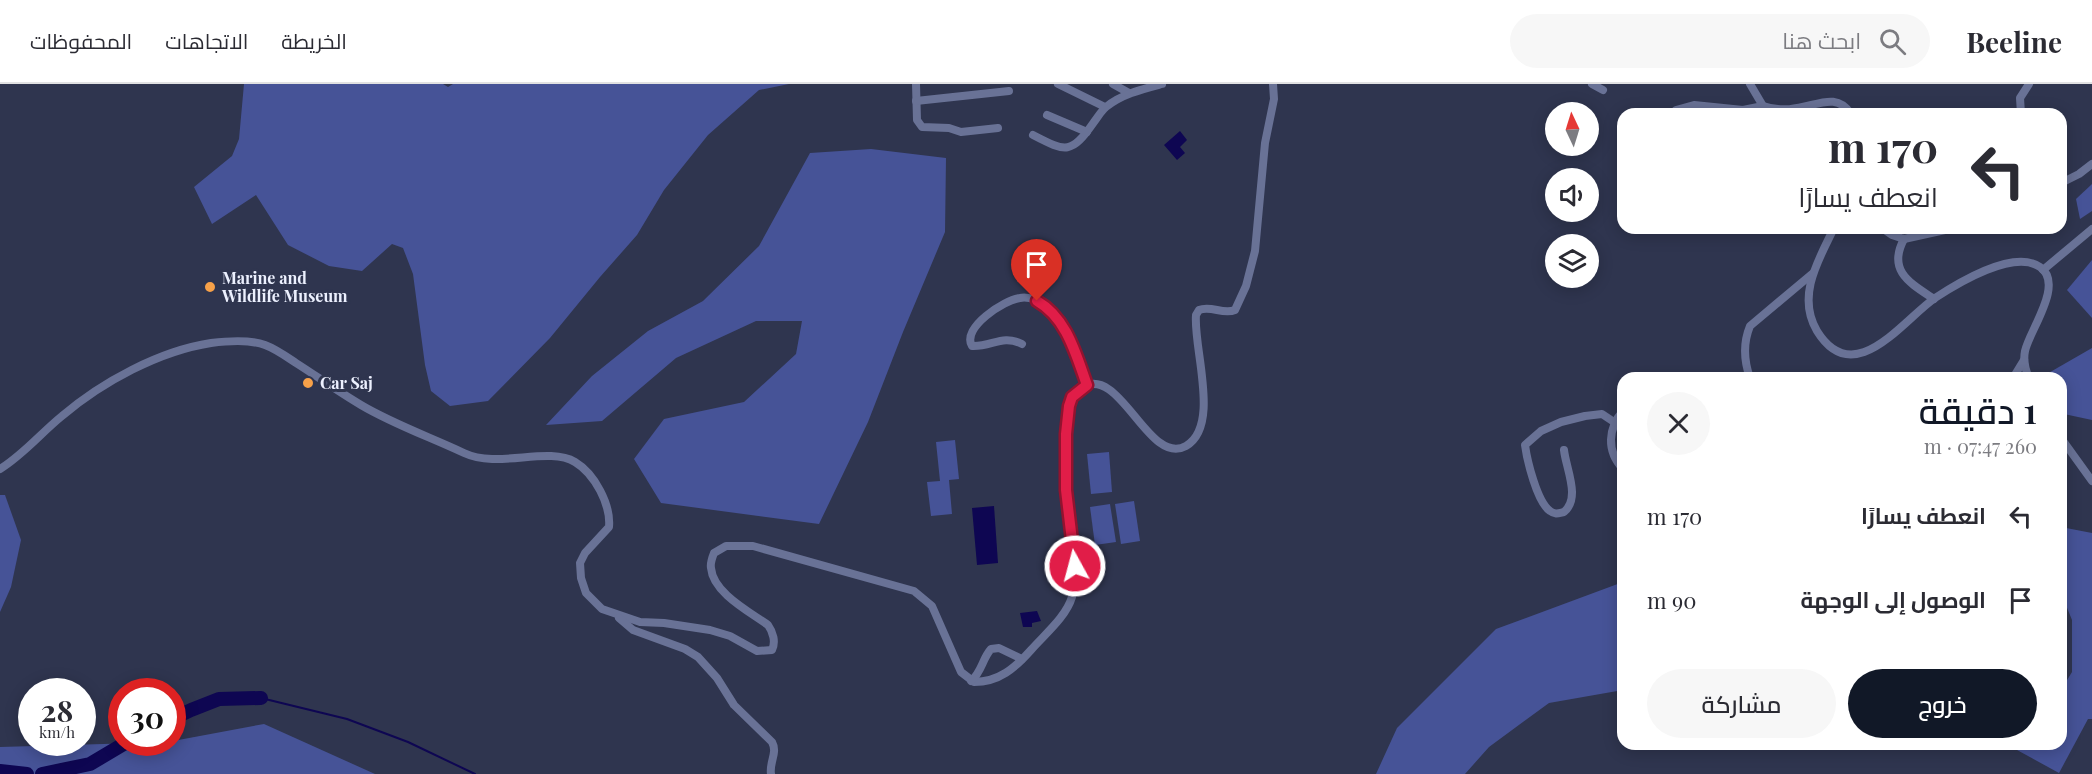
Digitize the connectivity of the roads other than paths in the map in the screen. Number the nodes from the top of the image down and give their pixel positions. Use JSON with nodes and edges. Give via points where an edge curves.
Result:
{"nodes":[{"id":1,"x":916,"y":84,"type":"edge"},
{"id":2,"x":1058,"y":84,"type":"edge"},
{"id":3,"x":1113,"y":84,"type":"edge"},
{"id":4,"x":1162,"y":84,"type":"edge"},
{"id":5,"x":1273,"y":84,"type":"edge"},
{"id":6,"x":1592,"y":84,"type":"edge"},
{"id":7,"x":1750,"y":84,"type":"edge"},
{"id":8,"x":2029,"y":84,"type":"edge"},
{"id":9,"x":1602,"y":90,"type":"dead end"},
{"id":10,"x":1009,"y":91,"type":"dead end"},
{"id":11,"x":1129,"y":93,"type":"junction"},
{"id":12,"x":1811,"y":96,"type":"dead end"},
{"id":13,"x":1844,"y":97,"type":"dead end"},
{"id":14,"x":916,"y":101,"type":"junction"},
{"id":15,"x":1763,"y":106,"type":"junction"},
{"id":16,"x":1105,"y":107,"type":"junction"},
{"id":17,"x":1683,"y":108,"type":"edge"},
{"id":18,"x":1718,"y":108,"type":"edge"},
{"id":19,"x":1755,"y":108,"type":"edge"},
{"id":20,"x":1774,"y":108,"type":"edge"},
{"id":21,"x":1783,"y":108,"type":"edge"},
{"id":22,"x":1849,"y":108,"type":"edge"},
{"id":23,"x":2021,"y":108,"type":"edge"},
{"id":24,"x":1047,"y":116,"type":"dead end"},
{"id":25,"x":998,"y":128,"type":"dead end"},
{"id":26,"x":1087,"y":132,"type":"junction"},
{"id":27,"x":1033,"y":135,"type":"dead end"},
{"id":28,"x":2092,"y":164,"type":"edge"},
{"id":29,"x":2067,"y":180,"type":"edge"},
{"id":30,"x":2092,"y":229,"type":"edge"},
{"id":31,"x":1831,"y":234,"type":"edge"},
{"id":32,"x":1891,"y":234,"type":"edge"},
{"id":33,"x":1924,"y":234,"type":"edge"},
{"id":34,"x":1904,"y":238,"type":"junction"},
{"id":35,"x":2043,"y":270,"type":"junction"},
{"id":36,"x":1812,"y":274,"type":"junction"},
{"id":37,"x":1934,"y":299,"type":"junction"},
{"id":38,"x":1022,"y":344,"type":"dead end"},
{"id":39,"x":2024,"y":360,"type":"junction"},
{"id":40,"x":1749,"y":372,"type":"edge"},
{"id":41,"x":2017,"y":372,"type":"edge"},
{"id":42,"x":2027,"y":372,"type":"edge"},
{"id":43,"x":1087,"y":385,"type":"junction"},
{"id":44,"x":1617,"y":418,"type":"edge"},
{"id":45,"x":1614,"y":422,"type":"junction"},
{"id":46,"x":2067,"y":446,"type":"edge"},
{"id":47,"x":1564,"y":450,"type":"dead end"},
{"id":48,"x":1617,"y":461,"type":"edge"},
{"id":49,"x":0,"y":469,"type":"edge"},
{"id":50,"x":2092,"y":481,"type":"edge"},
{"id":51,"x":615,"y":614,"type":"junction"},
{"id":52,"x":1022,"y":659,"type":"junction"},
{"id":53,"x":971,"y":681,"type":"junction"},
{"id":54,"x":771,"y":774,"type":"edge"}],
"edges":[{"from":1,"to":14,"type":"street"},
{"from":2,"to":16,"type":"street"},
{"from":3,"to":11,"type":"street"},
{"from":4,"to":11,"type":"street"},
{"from":5,"to":43,"type":"street","via":[[1256,251],[1246,286],[1235,310],[1206,308],[1196,315],[1204,399],[1198,434],[1186,446],[1167,446],[1156,440],[1109,389]]},
{"from":6,"to":9,"type":"street"},
{"from":7,"to":15,"type":"street"},
{"from":8,"to":23,"type":"street","via":[[2020,98]]},
{"from":10,"to":14,"type":"street"},
{"from":11,"to":16,"type":"street"},
{"from":12,"to":21,"type":"street"},
{"from":13,"to":22,"type":"street"},
{"from":14,"to":25,"type":"street","via":[[917,120],[922,127],[961,132]]},
{"from":15,"to":19,"type":"street"},
{"from":15,"to":20,"type":"street"},
{"from":16,"to":26,"type":"street"},
{"from":17,"to":18,"type":"street"},
{"from":24,"to":26,"type":"street"},
{"from":26,"to":27,"type":"street","via":[[1065,148]]},
{"from":28,"to":29,"type":"street"},
{"from":30,"to":35,"type":"street"},
{"from":31,"to":36,"type":"street"},
{"from":32,"to":34,"type":"street"},
{"from":33,"to":34,"type":"street"},
{"from":34,"to":37,"type":"street","via":[[1898,253],[1900,270]]},
{"from":35,"to":37,"type":"street","via":[[2027,263],[2001,264]]},
{"from":35,"to":39,"type":"street","via":[[2047,298]]},
{"from":36,"to":37,"type":"street","via":[[1812,323],[1826,344],[1844,353],[1864,352],[1886,341]]},
{"from":36,"to":40,"type":"street","via":[[1750,326],[1745,353]]},
{"from":38,"to":43,"type":"street","via":[[1004,339],[972,346],[969,335],[987,315],[1013,300],[1037,301],[1064,328]]},
{"from":39,"to":41,"type":"street"},
{"from":39,"to":42,"type":"street"},
{"from":43,"to":52,"type":"street","via":[[1072,397],[1066,434],[1066,490],[1075,585],[1065,611]]},
{"from":44,"to":45,"type":"street"},
{"from":45,"to":47,"type":"street","via":[[1602,414],[1561,422],[1541,431],[1525,445],[1540,497],[1548,511],[1555,514],[1564,512],[1571,503]]},
{"from":45,"to":48,"type":"street","via":[[1611,446]]},
{"from":46,"to":50,"type":"street"},
{"from":49,"to":51,"type":"street","via":[[62,415],[130,371],[202,345],[259,343],[364,407],[471,456],[561,456],[578,464],[597,486],[609,517],[609,527],[580,563],[581,578],[592,601]]},
{"from":51,"to":53,"type":"street","via":[[640,622],[710,630],[757,651],[772,650],[772,630],[728,597],[714,580],[710,566],[714,554],[726,546],[753,546],[914,591],[932,606],[961,672]]},
{"from":51,"to":54,"type":"street","via":[[633,630],[698,657],[734,705],[772,741],[775,749]]},
{"from":52,"to":53,"type":"street","via":[[998,678]]},
{"from":52,"to":53,"type":"street","via":[[999,648],[991,649],[982,670]]}]}
